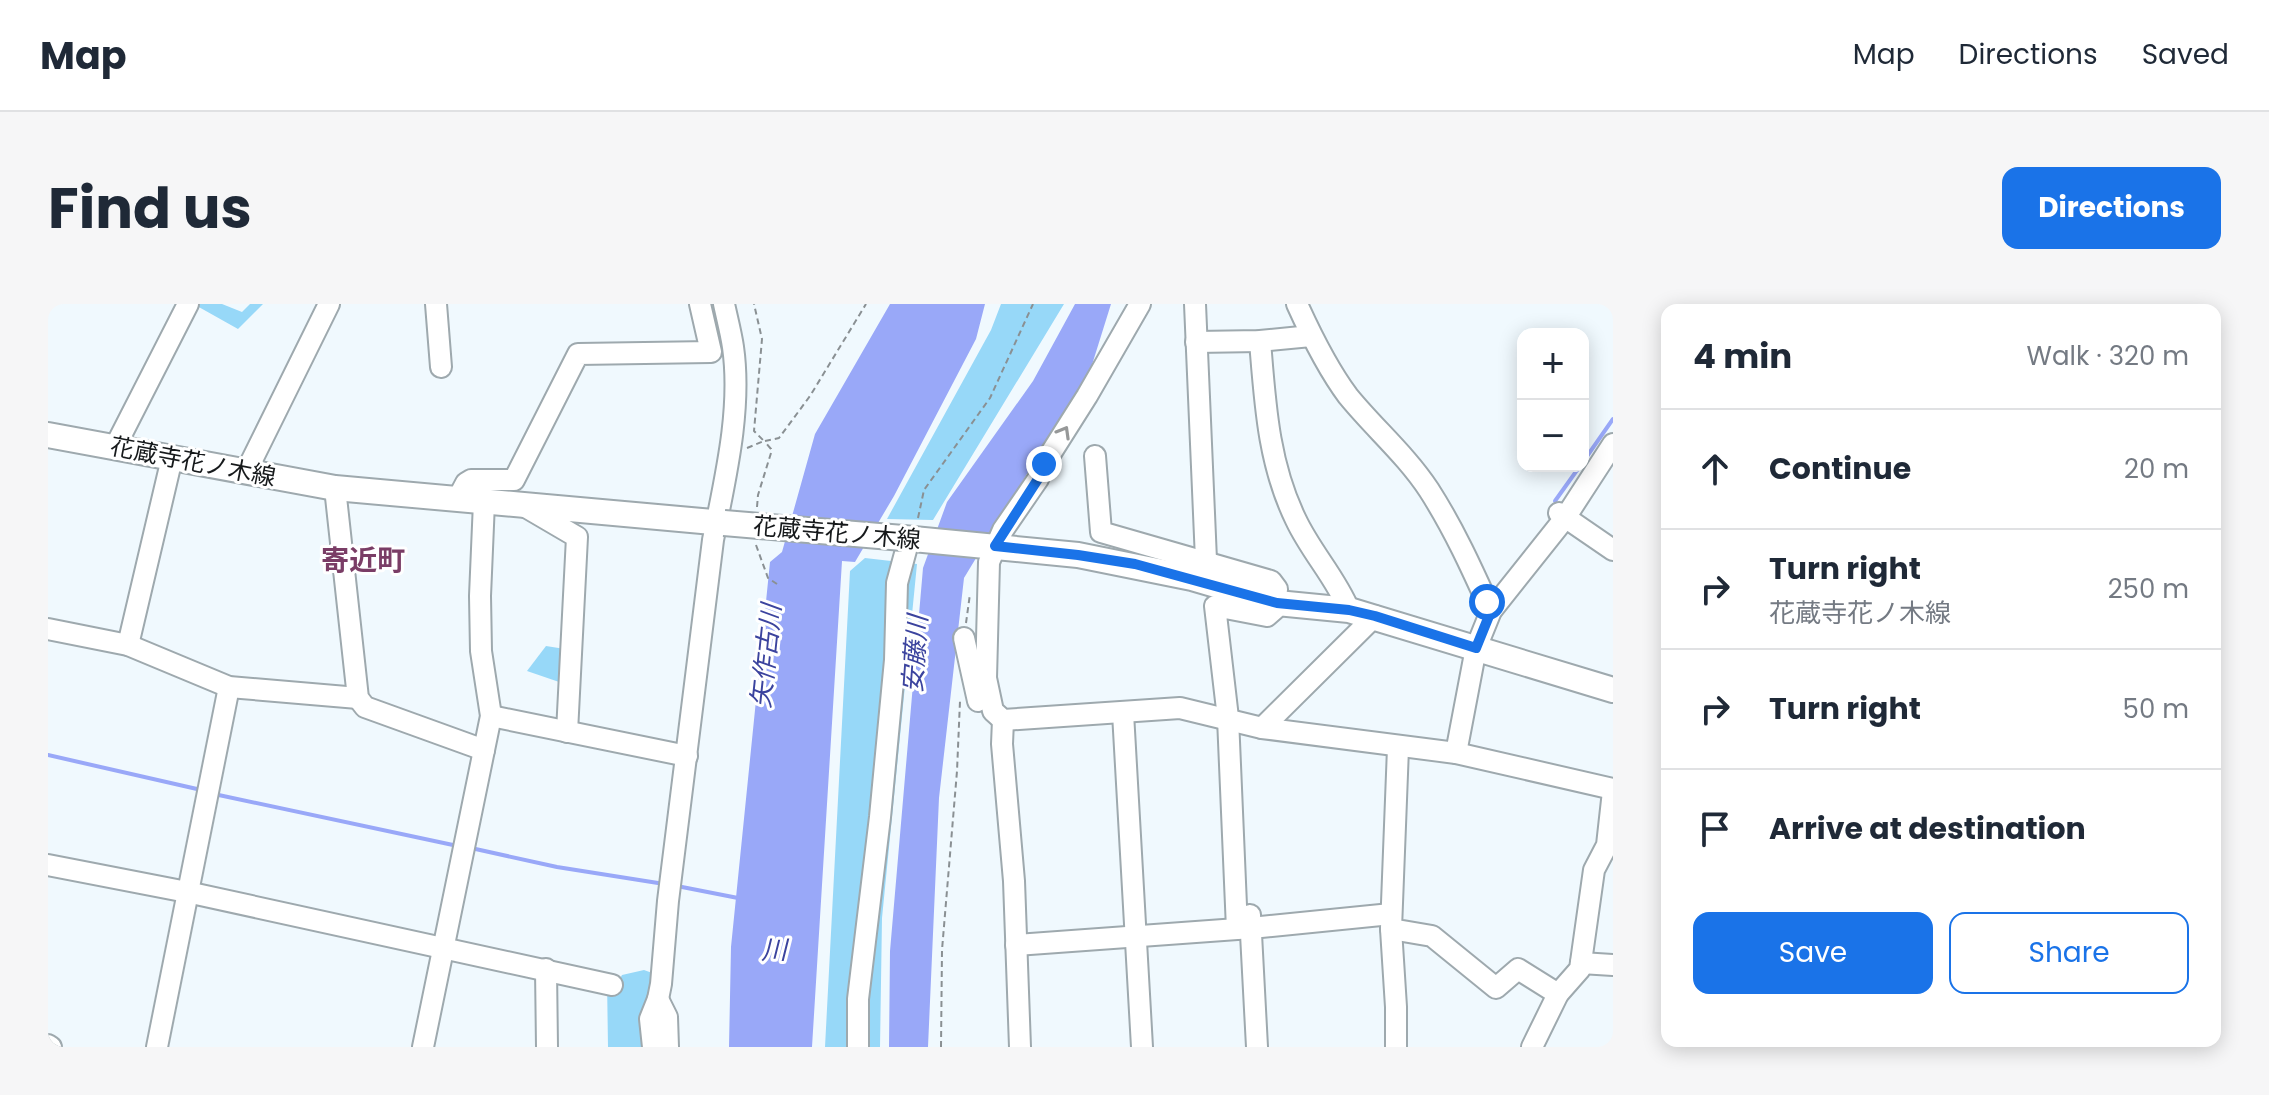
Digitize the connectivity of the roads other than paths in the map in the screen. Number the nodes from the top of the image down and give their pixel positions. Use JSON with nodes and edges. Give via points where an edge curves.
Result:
{"nodes":[{"id":1,"x":188,"y":304,"type":"edge"},
{"id":2,"x":329,"y":304,"type":"edge"},
{"id":3,"x":436,"y":304,"type":"edge"},
{"id":4,"x":700,"y":304,"type":"edge"},
{"id":5,"x":724,"y":304,"type":"edge"},
{"id":6,"x":1140,"y":304,"type":"edge"},
{"id":7,"x":1195,"y":304,"type":"edge"},
{"id":8,"x":1297,"y":304,"type":"edge"},
{"id":9,"x":1311,"y":336,"type":"junction"},
{"id":10,"x":1260,"y":341,"type":"junction"},
{"id":11,"x":1196,"y":342,"type":"junction"},
{"id":12,"x":441,"y":367,"type":"dead end"},
{"id":13,"x":48,"y":435,"type":"edge"},
{"id":14,"x":1613,"y":444,"type":"edge"},
{"id":15,"x":115,"y":447,"type":"junction"},
{"id":16,"x":1095,"y":456,"type":"dead end"},
{"id":17,"x":172,"y":458,"type":"junction"},
{"id":18,"x":246,"y":472,"type":"junction"},
{"id":19,"x":335,"y":488,"type":"junction"},
{"id":20,"x":457,"y":500,"type":"junction"},
{"id":21,"x":484,"y":502,"type":"junction"},
{"id":22,"x":524,"y":506,"type":"junction"},
{"id":23,"x":1562,"y":515,"type":"junction"},
{"id":24,"x":720,"y":522,"type":"junction"},
{"id":25,"x":908,"y":539,"type":"junction"},
{"id":26,"x":991,"y":546,"type":"junction"},
{"id":27,"x":1613,"y":550,"type":"edge"},
{"id":28,"x":1206,"y":560,"type":"junction"},
{"id":29,"x":1277,"y":603,"type":"junction"},
{"id":30,"x":1349,"y":610,"type":"junction"},
{"id":31,"x":1491,"y":611,"type":"junction"},
{"id":32,"x":1375,"y":616,"type":"junction"},
{"id":33,"x":48,"y":629,"type":"edge"},
{"id":34,"x":964,"y":638,"type":"road end"},
{"id":35,"x":128,"y":645,"type":"junction"},
{"id":36,"x":1476,"y":648,"type":"junction"},
{"id":37,"x":229,"y":687,"type":"junction"},
{"id":38,"x":1613,"y":690,"type":"edge"},
{"id":39,"x":358,"y":698,"type":"junction"},
{"id":40,"x":1123,"y":713,"type":"junction"},
{"id":41,"x":998,"y":715,"type":"junction"},
{"id":42,"x":491,"y":716,"type":"junction"},
{"id":43,"x":1234,"y":721,"type":"junction"},
{"id":44,"x":1262,"y":728,"type":"junction"},
{"id":45,"x":567,"y":732,"type":"junction"},
{"id":46,"x":1398,"y":748,"type":"junction"},
{"id":47,"x":484,"y":750,"type":"junction"},
{"id":48,"x":1456,"y":753,"type":"junction"},
{"id":49,"x":687,"y":756,"type":"junction"},
{"id":50,"x":1613,"y":790,"type":"edge"},
{"id":51,"x":1610,"y":844,"type":"edge"},
{"id":52,"x":48,"y":865,"type":"edge"},
{"id":53,"x":187,"y":892,"type":"junction"},
{"id":54,"x":1391,"y":922,"type":"junction"},
{"id":55,"x":1244,"y":928,"type":"junction"},
{"id":56,"x":1135,"y":937,"type":"junction"},
{"id":57,"x":1016,"y":945,"type":"junction"},
{"id":58,"x":443,"y":949,"type":"junction"},
{"id":59,"x":1581,"y":963,"type":"junction"},
{"id":60,"x":1613,"y":965,"type":"edge"},
{"id":61,"x":546,"y":969,"type":"junction"},
{"id":62,"x":612,"y":985,"type":"dead end"},
{"id":63,"x":1558,"y":994,"type":"junction"},
{"id":64,"x":658,"y":999,"type":"junction"},
{"id":65,"x":157,"y":1047,"type":"edge"},
{"id":66,"x":423,"y":1047,"type":"edge"},
{"id":67,"x":547,"y":1047,"type":"edge"},
{"id":68,"x":653,"y":1047,"type":"edge"},
{"id":69,"x":668,"y":1047,"type":"edge"},
{"id":70,"x":858,"y":1047,"type":"edge"},
{"id":71,"x":1020,"y":1047,"type":"edge"},
{"id":72,"x":1142,"y":1047,"type":"edge"},
{"id":73,"x":1257,"y":1047,"type":"edge"},
{"id":74,"x":1396,"y":1047,"type":"edge"},
{"id":75,"x":1532,"y":1047,"type":"edge"}],
"edges":[{"from":1,"to":15,"type":"street"},
{"from":2,"to":18,"type":"street"},
{"from":3,"to":12,"type":"street"},
{"from":4,"to":20,"type":"street","via":[[711,352],[578,354],[514,480],[471,480]]},
{"from":5,"to":24,"type":"street","via":[[734,389]]},
{"from":26,"to":6,"type":"street","one_way":true},
{"from":7,"to":11,"type":"street"},
{"from":8,"to":9,"type":"street"},
{"from":9,"to":10,"type":"street"},
{"from":9,"to":31,"type":"street","via":[[1348,395],[1428,489]]},
{"from":10,"to":11,"type":"street"},
{"from":10,"to":30,"type":"street","via":[[1267,429],[1276,467],[1296,520]]},
{"from":11,"to":28,"type":"street"},
{"from":13,"to":15,"type":"main road","name":"花蔵寺花ノ木線"},
{"from":14,"to":23,"type":"street"},
{"from":15,"to":17,"type":"main road","name":"花蔵寺花ノ木線"},
{"from":16,"to":28,"type":"street","via":[[1101,532]]},
{"from":17,"to":18,"type":"main road","name":"花蔵寺花ノ木線"},
{"from":17,"to":35,"type":"street"},
{"from":18,"to":19,"type":"main road","name":"花蔵寺花ノ木線"},
{"from":19,"to":20,"type":"main road","name":"花蔵寺花ノ木線"},
{"from":19,"to":39,"type":"street"},
{"from":20,"to":21,"type":"main road","name":"花蔵寺花ノ木線"},
{"from":21,"to":22,"type":"main road","name":"花蔵寺花ノ木線"},
{"from":21,"to":42,"type":"street","via":[[481,651]]},
{"from":22,"to":24,"type":"main road","name":"花蔵寺花ノ木線"},
{"from":22,"to":45,"type":"street","via":[[577,537]]},
{"from":23,"to":27,"type":"street"},
{"from":23,"to":31,"type":"street"},
{"from":24,"to":25,"type":"main road","name":"花蔵寺花ノ木線","bridge":true},
{"from":24,"to":49,"type":"street"},
{"from":25,"to":26,"type":"main road","name":"花蔵寺花ノ木線"},
{"from":25,"to":70,"type":"street","via":[[897,583],[895,660],[858,999]]},
{"from":26,"to":29,"type":"main road","name":"花蔵寺花ノ木線","via":[[1135,564]]},
{"from":26,"to":41,"type":"street","via":[[986,678]]},
{"from":28,"to":29,"type":"street","via":[[1271,581]]},
{"from":29,"to":30,"type":"main road","name":"花蔵寺花ノ木線"},
{"from":29,"to":43,"type":"street","via":[[1267,616],[1215,606]]},
{"from":30,"to":32,"type":"main road","name":"花蔵寺花ノ木線"},
{"from":31,"to":36,"type":"street"},
{"from":32,"to":36,"type":"main road","name":"花蔵寺花ノ木線"},
{"from":32,"to":44,"type":"street"},
{"from":33,"to":35,"type":"street"},
{"from":34,"to":41,"type":"street","via":[[979,707]]},
{"from":35,"to":37,"type":"street"},
{"from":36,"to":38,"type":"main road","name":"花蔵寺花ノ木線"},
{"from":36,"to":48,"type":"street"},
{"from":37,"to":39,"type":"street"},
{"from":37,"to":53,"type":"street"},
{"from":39,"to":47,"type":"street","via":[[365,707]]},
{"from":40,"to":41,"type":"street"},
{"from":40,"to":43,"type":"street","via":[[1180,708]]},
{"from":40,"to":56,"type":"street"},
{"from":41,"to":57,"type":"street"},
{"from":42,"to":45,"type":"street"},
{"from":42,"to":47,"type":"street"},
{"from":43,"to":44,"type":"street"},
{"from":43,"to":55,"type":"street"},
{"from":44,"to":46,"type":"street"},
{"from":45,"to":49,"type":"street"},
{"from":46,"to":48,"type":"street"},
{"from":46,"to":54,"type":"street"},
{"from":47,"to":58,"type":"street"},
{"from":48,"to":50,"type":"street"},
{"from":49,"to":64,"type":"street"},
{"from":50,"to":51,"type":"street"},
{"from":51,"to":59,"type":"street","via":[[1594,870]]},
{"from":52,"to":53,"type":"street"},
{"from":53,"to":58,"type":"street"},
{"from":53,"to":65,"type":"street"},
{"from":54,"to":55,"type":"street"},
{"from":54,"to":63,"type":"street","via":[[1432,936],[1496,988],[1518,969]]},
{"from":54,"to":74,"type":"street"},
{"from":55,"to":56,"type":"street"},
{"from":55,"to":73,"type":"street"},
{"from":56,"to":57,"type":"street"},
{"from":56,"to":72,"type":"street"},
{"from":57,"to":71,"type":"street"},
{"from":58,"to":61,"type":"street"},
{"from":58,"to":66,"type":"street"},
{"from":59,"to":60,"type":"street"},
{"from":59,"to":63,"type":"street"},
{"from":61,"to":62,"type":"street"},
{"from":61,"to":67,"type":"street"},
{"from":63,"to":75,"type":"street"},
{"from":64,"to":68,"type":"street","via":[[650,1019]]},
{"from":64,"to":69,"type":"street","via":[[667,1017]]}]}
